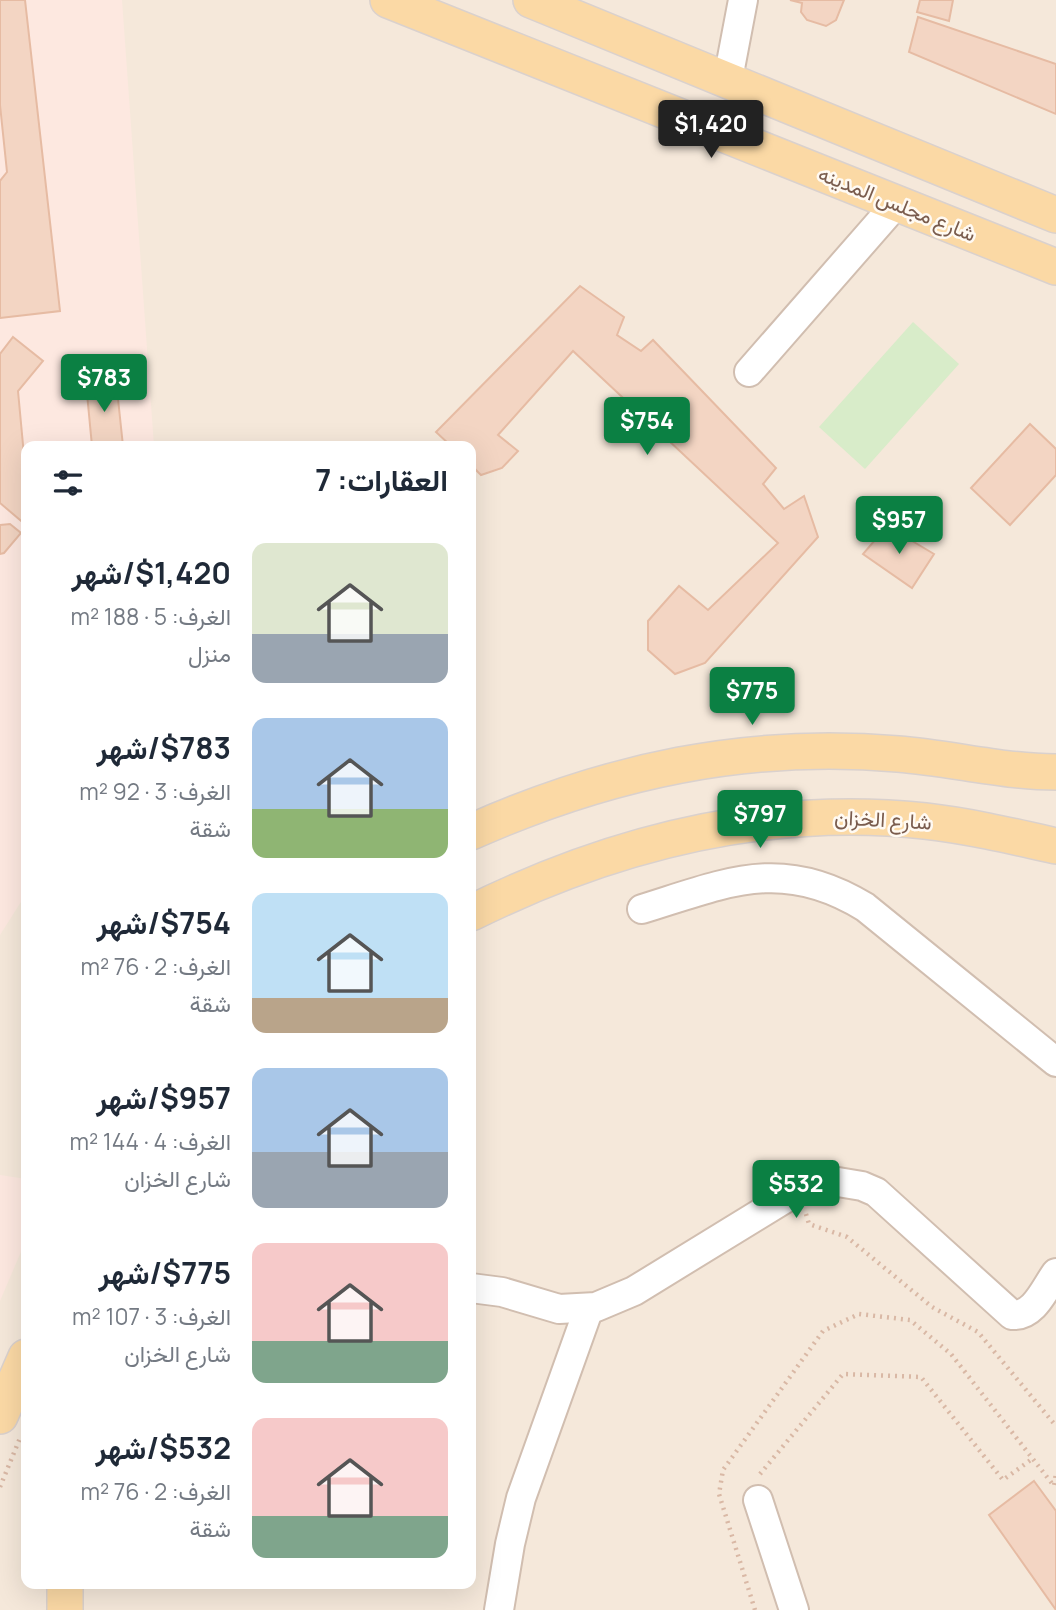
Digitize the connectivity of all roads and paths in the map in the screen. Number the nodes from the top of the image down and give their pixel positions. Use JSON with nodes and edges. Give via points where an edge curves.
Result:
{"nodes":[{"id":1,"x":388,"y":0,"type":"edge"},
{"id":2,"x":531,"y":0,"type":"edge"},
{"id":3,"x":743,"y":0,"type":"edge"},
{"id":4,"x":728,"y":79,"type":"junction"},
{"id":5,"x":896,"y":204,"type":"junction"},
{"id":6,"x":1056,"y":215,"type":"edge"},
{"id":7,"x":1056,"y":267,"type":"edge"},
{"id":8,"x":749,"y":372,"type":"dead end"},
{"id":9,"x":1056,"y":772,"type":"edge"},
{"id":10,"x":476,"y":830,"type":"edge"},
{"id":11,"x":1056,"y":846,"type":"edge"},
{"id":12,"x":642,"y":909,"type":"dead end"},
{"id":13,"x":476,"y":911,"type":"edge"},
{"id":14,"x":1056,"y":1062,"type":"edge"},
{"id":15,"x":797,"y":1191,"type":"junction"},
{"id":16,"x":1056,"y":1273,"type":"edge"},
{"id":17,"x":476,"y":1289,"type":"edge"},
{"id":18,"x":589,"y":1308,"type":"junction"},
{"id":19,"x":21,"y":1379,"type":"edge"},
{"id":20,"x":10,"y":1426,"type":"edge"},
{"id":21,"x":1056,"y":1426,"type":"edge"},
{"id":22,"x":1032,"y":1460,"type":"junction"},
{"id":23,"x":1056,"y":1473,"type":"edge"},
{"id":24,"x":1055,"y":1486,"type":"edge"},
{"id":25,"x":0,"y":1487,"type":"edge"},
{"id":26,"x":758,"y":1500,"type":"joint"},
{"id":27,"x":65,"y":1589,"type":"edge"},
{"id":28,"x":65,"y":1610,"type":"edge"},
{"id":29,"x":499,"y":1610,"type":"edge"},
{"id":30,"x":755,"y":1610,"type":"edge"},
{"id":31,"x":794,"y":1610,"type":"edge"}],
"edges":[{"from":1,"to":5,"type":"main road","name":"شارع مجلس المدينه"},
{"from":2,"to":4,"type":"main road"},
{"from":3,"to":4,"type":"street"},
{"from":4,"to":6,"type":"main road"},
{"from":5,"to":7,"type":"main road","name":"شارع مجلس المدينه"},
{"from":5,"to":8,"type":"street"},
{"from":9,"to":10,"type":"main road","via":[[884,753],[739,756],[635,773],[551,799]]},
{"from":11,"to":13,"type":"main road","name":"شارع الخزان","via":[[971,828],[880,817],[753,822],[673,837],[606,857],[558,873]]},
{"from":12,"to":14,"type":"street","via":[[743,878],[790,878],[831,889],[865,907]]},
{"from":15,"to":16,"type":"street","via":[[832,1181],[876,1192],[1012,1315],[1030,1310]]},
{"from":15,"to":18,"type":"street","via":[[634,1291]]},
{"from":15,"to":21,"type":"path","via":[[809,1224],[847,1237],[932,1307],[978,1332]]},
{"from":17,"to":18,"type":"street","via":[[559,1309]]},
{"from":18,"to":29,"type":"street","via":[[521,1499]]},
{"from":19,"to":20,"type":"main road"},
{"from":20,"to":25,"type":"path"},
{"from":22,"to":24,"type":"path"},
{"from":22,"to":26,"type":"path","via":[[1003,1480],[921,1377],[843,1374],[753,1483]]},
{"from":22,"to":30,"type":"path","via":[[951,1354],[910,1320],[859,1314],[822,1331],[723,1471],[719,1494]]},
{"from":23,"to":24,"type":"path"},
{"from":26,"to":31,"type":"street"},
{"from":27,"to":28,"type":"main road"}]}
